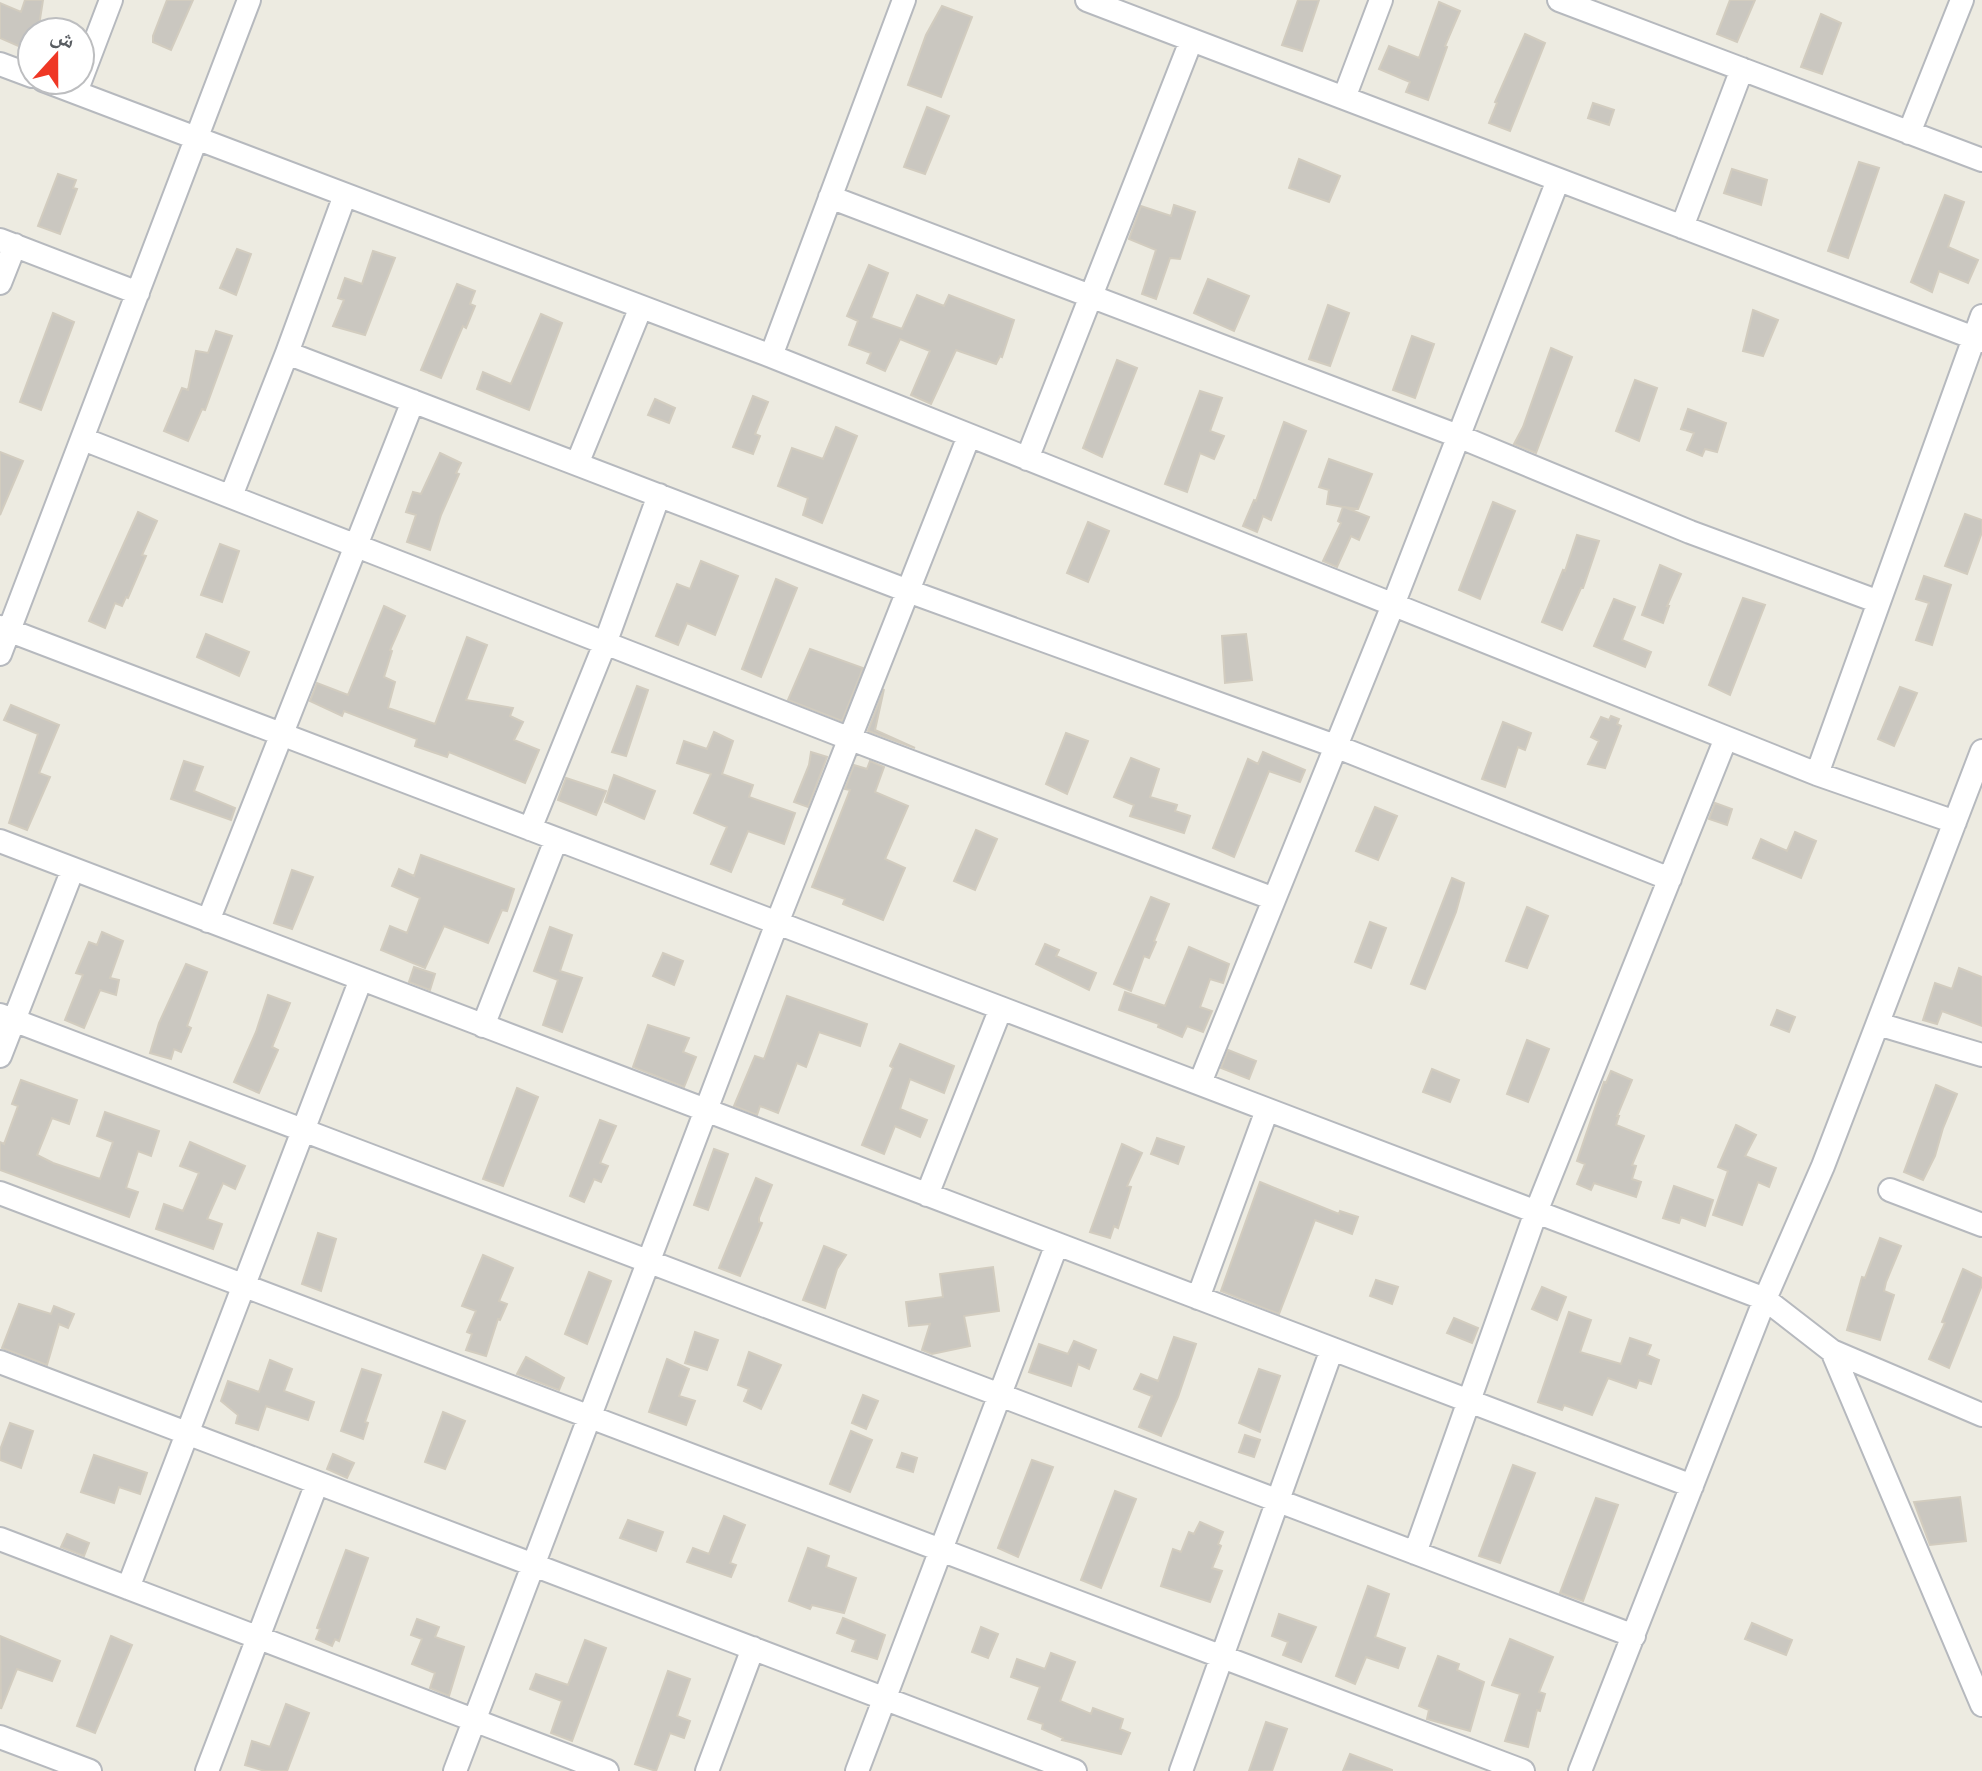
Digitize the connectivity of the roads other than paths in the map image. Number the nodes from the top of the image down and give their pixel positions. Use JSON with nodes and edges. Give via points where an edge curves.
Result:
{"nodes":[{"id":1,"x":111,"y":0,"type":"edge"},
{"id":2,"x":249,"y":0,"type":"edge"},
{"id":3,"x":904,"y":0,"type":"edge"},
{"id":4,"x":1087,"y":0,"type":"edge"},
{"id":5,"x":1381,"y":0,"type":"edge"},
{"id":6,"x":1962,"y":0,"type":"edge"},
{"id":7,"x":1571,"y":2,"type":"edge"},
{"id":8,"x":96,"y":39,"type":"edge"},
{"id":9,"x":1191,"y":41,"type":"junction"},
{"id":10,"x":1742,"y":69,"type":"junction"},
{"id":11,"x":86,"y":96,"type":"edge"},
{"id":12,"x":1344,"y":98,"type":"junction"},
{"id":13,"x":1909,"y":133,"type":"junction"},
{"id":14,"x":196,"y":138,"type":"junction"},
{"id":15,"x":1982,"y":160,"type":"edge"},
{"id":16,"x":1558,"y":180,"type":"junction"},
{"id":17,"x":345,"y":195,"type":"junction"},
{"id":18,"x":830,"y":197,"type":"junction"},
{"id":19,"x":1682,"y":227,"type":"junction"},
{"id":20,"x":8,"y":242,"type":"edge"},
{"id":21,"x":0,"y":283,"type":"edge"},
{"id":22,"x":138,"y":293,"type":"junction"},
{"id":23,"x":1090,"y":296,"type":"junction"},
{"id":24,"x":641,"y":307,"type":"junction"},
{"id":25,"x":1982,"y":316,"type":"edge"},
{"id":26,"x":1978,"y":340,"type":"edge"},
{"id":27,"x":287,"y":353,"type":"junction"},
{"id":28,"x":771,"y":356,"type":"junction"},
{"id":29,"x":413,"y":401,"type":"junction"},
{"id":30,"x":969,"y":436,"type":"junction"},
{"id":31,"x":1458,"y":436,"type":"junction"},
{"id":32,"x":83,"y":439,"type":"junction"},
{"id":33,"x":1027,"y":459,"type":"junction"},
{"id":34,"x":577,"y":464,"type":"junction"},
{"id":35,"x":659,"y":495,"type":"junction"},
{"id":36,"x":231,"y":496,"type":"junction"},
{"id":37,"x":356,"y":546,"type":"junction"},
{"id":38,"x":908,"y":591,"type":"junction"},
{"id":39,"x":1879,"y":602,"type":"junction"},
{"id":40,"x":1393,"y":605,"type":"junction"},
{"id":41,"x":4,"y":628,"type":"edge"},
{"id":42,"x":606,"y":641,"type":"junction"},
{"id":43,"x":0,"y":654,"type":"edge"},
{"id":44,"x":280,"y":733,"type":"junction"},
{"id":45,"x":848,"y":738,"type":"junction"},
{"id":46,"x":1726,"y":738,"type":"junction"},
{"id":47,"x":1335,"y":746,"type":"junction"},
{"id":48,"x":1982,"y":751,"type":"edge"},
{"id":49,"x":1817,"y":774,"type":"junction"},
{"id":50,"x":1955,"y":822,"type":"junction"},
{"id":51,"x":530,"y":829,"type":"junction"},
{"id":52,"x":556,"y":840,"type":"junction"},
{"id":53,"x":0,"y":841,"type":"edge"},
{"id":54,"x":73,"y":869,"type":"junction"},
{"id":55,"x":1670,"y":879,"type":"junction"},
{"id":56,"x":1274,"y":899,"type":"junction"},
{"id":57,"x":208,"y":921,"type":"junction"},
{"id":58,"x":777,"y":923,"type":"junction"},
{"id":59,"x":361,"y":979,"type":"junction"},
{"id":60,"x":1001,"y":1008,"type":"junction"},
{"id":61,"x":7,"y":1018,"type":"edge"},
{"id":62,"x":1878,"y":1024,"type":"junction"},
{"id":63,"x":483,"y":1026,"type":"junction"},
{"id":64,"x":1982,"y":1055,"type":"edge"},
{"id":65,"x":0,"y":1056,"type":"edge"},
{"id":66,"x":1200,"y":1083,"type":"junction"},
{"id":67,"x":705,"y":1110,"type":"junction"},
{"id":68,"x":1267,"y":1110,"type":"junction"},
{"id":69,"x":303,"y":1130,"type":"junction"},
{"id":70,"x":1890,"y":1190,"type":"dead end"},
{"id":71,"x":0,"y":1193,"type":"edge"},
{"id":72,"x":927,"y":1195,"type":"junction"},
{"id":73,"x":1536,"y":1212,"type":"junction"},
{"id":74,"x":1982,"y":1225,"type":"edge"},
{"id":75,"x":1057,"y":1244,"type":"junction"},
{"id":76,"x":648,"y":1262,"type":"junction"},
{"id":77,"x":244,"y":1285,"type":"junction"},
{"id":78,"x":1198,"y":1298,"type":"junction"},
{"id":79,"x":1765,"y":1299,"type":"junction"},
{"id":80,"x":1332,"y":1349,"type":"junction"},
{"id":81,"x":1832,"y":1351,"type":"junction"},
{"id":82,"x":0,"y":1362,"type":"edge"},
{"id":83,"x":1000,"y":1396,"type":"junction"},
{"id":84,"x":1470,"y":1402,"type":"junction"},
{"id":85,"x":1982,"y":1415,"type":"edge"},
{"id":86,"x":589,"y":1416,"type":"junction"},
{"id":87,"x":187,"y":1433,"type":"junction"},
{"id":88,"x":317,"y":1483,"type":"junction"},
{"id":89,"x":1692,"y":1486,"type":"junction"},
{"id":90,"x":1278,"y":1501,"type":"junction"},
{"id":91,"x":0,"y":1539,"type":"edge"},
{"id":92,"x":941,"y":1550,"type":"junction"},
{"id":93,"x":1415,"y":1553,"type":"junction"},
{"id":94,"x":533,"y":1565,"type":"junction"},
{"id":95,"x":128,"y":1588,"type":"junction"},
{"id":96,"x":1634,"y":1636,"type":"junction"},
{"id":97,"x":257,"y":1637,"type":"junction"},
{"id":98,"x":753,"y":1648,"type":"junction"},
{"id":99,"x":1222,"y":1657,"type":"junction"},
{"id":100,"x":885,"y":1699,"type":"junction"},
{"id":101,"x":1982,"y":1705,"type":"edge"},
{"id":102,"x":474,"y":1720,"type":"junction"},
{"id":103,"x":0,"y":1737,"type":"edge"},
{"id":104,"x":90,"y":1771,"type":"edge"},
{"id":105,"x":207,"y":1771,"type":"edge"},
{"id":106,"x":455,"y":1771,"type":"edge"},
{"id":107,"x":607,"y":1771,"type":"edge"},
{"id":108,"x":707,"y":1771,"type":"edge"},
{"id":109,"x":857,"y":1771,"type":"edge"},
{"id":110,"x":1075,"y":1771,"type":"edge"},
{"id":111,"x":1181,"y":1771,"type":"edge"},
{"id":112,"x":1523,"y":1771,"type":"edge"},
{"id":113,"x":1580,"y":1771,"type":"edge"}],
"edges":[{"from":1,"to":8,"type":"street"},
{"from":2,"to":14,"type":"street"},
{"from":3,"to":18,"type":"street"},
{"from":4,"to":9,"type":"street"},
{"from":5,"to":12,"type":"street"},
{"from":6,"to":13,"type":"street"},
{"from":7,"to":10,"type":"street"},
{"from":9,"to":12,"type":"street"},
{"from":9,"to":23,"type":"street"},
{"from":10,"to":13,"type":"street"},
{"from":10,"to":19,"type":"street"},
{"from":11,"to":14,"type":"street"},
{"from":12,"to":16,"type":"street"},
{"from":13,"to":15,"type":"street"},
{"from":14,"to":17,"type":"street"},
{"from":14,"to":22,"type":"street"},
{"from":16,"to":19,"type":"street"},
{"from":16,"to":31,"type":"street"},
{"from":17,"to":24,"type":"street"},
{"from":17,"to":27,"type":"street"},
{"from":18,"to":23,"type":"street"},
{"from":18,"to":28,"type":"street"},
{"from":19,"to":26,"type":"street"},
{"from":20,"to":21,"type":"street"},
{"from":20,"to":22,"type":"street"},
{"from":22,"to":32,"type":"street"},
{"from":23,"to":31,"type":"street"},
{"from":23,"to":33,"type":"street"},
{"from":24,"to":28,"type":"street"},
{"from":24,"to":34,"type":"street"},
{"from":25,"to":26,"type":"street"},
{"from":26,"to":39,"type":"street"},
{"from":27,"to":29,"type":"street"},
{"from":27,"to":36,"type":"street"},
{"from":28,"to":30,"type":"street"},
{"from":29,"to":34,"type":"street"},
{"from":29,"to":37,"type":"street"},
{"from":30,"to":33,"type":"street"},
{"from":30,"to":38,"type":"street"},
{"from":31,"to":39,"type":"street","via":[[1690,532]]},
{"from":31,"to":40,"type":"street"},
{"from":32,"to":36,"type":"street"},
{"from":32,"to":41,"type":"street"},
{"from":33,"to":40,"type":"street"},
{"from":34,"to":35,"type":"street"},
{"from":35,"to":38,"type":"street"},
{"from":35,"to":42,"type":"street"},
{"from":36,"to":37,"type":"street"},
{"from":37,"to":42,"type":"street"},
{"from":37,"to":44,"type":"street"},
{"from":38,"to":45,"type":"street"},
{"from":38,"to":47,"type":"street"},
{"from":39,"to":49,"type":"street"},
{"from":40,"to":46,"type":"street"},
{"from":40,"to":47,"type":"street"},
{"from":41,"to":43,"type":"street"},
{"from":41,"to":44,"type":"street"},
{"from":42,"to":45,"type":"street"},
{"from":42,"to":51,"type":"street"},
{"from":44,"to":51,"type":"street"},
{"from":44,"to":57,"type":"street"},
{"from":45,"to":56,"type":"street"},
{"from":45,"to":58,"type":"street"},
{"from":46,"to":49,"type":"street"},
{"from":46,"to":55,"type":"street"},
{"from":47,"to":55,"type":"street"},
{"from":47,"to":56,"type":"street"},
{"from":48,"to":50,"type":"street"},
{"from":49,"to":50,"type":"street"},
{"from":50,"to":62,"type":"street"},
{"from":51,"to":52,"type":"street"},
{"from":52,"to":58,"type":"street"},
{"from":52,"to":63,"type":"street"},
{"from":53,"to":54,"type":"street"},
{"from":54,"to":57,"type":"street"},
{"from":54,"to":61,"type":"street"},
{"from":55,"to":73,"type":"street"},
{"from":56,"to":66,"type":"street"},
{"from":57,"to":59,"type":"street"},
{"from":58,"to":60,"type":"street"},
{"from":58,"to":67,"type":"street"},
{"from":59,"to":63,"type":"street"},
{"from":59,"to":69,"type":"street"},
{"from":60,"to":66,"type":"street"},
{"from":60,"to":72,"type":"street"},
{"from":61,"to":65,"type":"street"},
{"from":61,"to":69,"type":"street"},
{"from":62,"to":64,"type":"street"},
{"from":62,"to":79,"type":"street"},
{"from":63,"to":67,"type":"street"},
{"from":66,"to":68,"type":"street"},
{"from":67,"to":72,"type":"street"},
{"from":67,"to":76,"type":"street"},
{"from":68,"to":73,"type":"street"},
{"from":68,"to":78,"type":"street"},
{"from":69,"to":76,"type":"street"},
{"from":69,"to":77,"type":"street"},
{"from":70,"to":74,"type":"street"},
{"from":71,"to":77,"type":"street"},
{"from":72,"to":75,"type":"street"},
{"from":73,"to":79,"type":"street"},
{"from":73,"to":84,"type":"street"},
{"from":75,"to":78,"type":"street"},
{"from":75,"to":83,"type":"street"},
{"from":76,"to":83,"type":"street"},
{"from":76,"to":86,"type":"street"},
{"from":77,"to":86,"type":"street"},
{"from":77,"to":87,"type":"street"},
{"from":78,"to":80,"type":"street"},
{"from":79,"to":81,"type":"street"},
{"from":79,"to":89,"type":"street"},
{"from":80,"to":84,"type":"street"},
{"from":80,"to":90,"type":"street"},
{"from":81,"to":85,"type":"street"},
{"from":81,"to":101,"type":"street"},
{"from":82,"to":87,"type":"street"},
{"from":83,"to":90,"type":"street"},
{"from":83,"to":92,"type":"street"},
{"from":84,"to":89,"type":"street"},
{"from":84,"to":93,"type":"street"},
{"from":86,"to":92,"type":"street"},
{"from":86,"to":94,"type":"street"},
{"from":87,"to":88,"type":"street"},
{"from":87,"to":95,"type":"street"},
{"from":88,"to":94,"type":"street"},
{"from":88,"to":97,"type":"street"},
{"from":89,"to":96,"type":"street"},
{"from":90,"to":93,"type":"street"},
{"from":90,"to":99,"type":"street"},
{"from":91,"to":95,"type":"street"},
{"from":92,"to":99,"type":"street"},
{"from":92,"to":100,"type":"street"},
{"from":93,"to":96,"type":"street"},
{"from":94,"to":98,"type":"street"},
{"from":94,"to":102,"type":"street"},
{"from":95,"to":97,"type":"street"},
{"from":96,"to":113,"type":"street"},
{"from":97,"to":102,"type":"street"},
{"from":97,"to":105,"type":"street"},
{"from":98,"to":100,"type":"street"},
{"from":98,"to":108,"type":"street"},
{"from":99,"to":111,"type":"street"},
{"from":99,"to":112,"type":"street"},
{"from":100,"to":109,"type":"street"},
{"from":100,"to":110,"type":"street"},
{"from":102,"to":106,"type":"street"},
{"from":102,"to":107,"type":"street"},
{"from":103,"to":104,"type":"street"}]}
